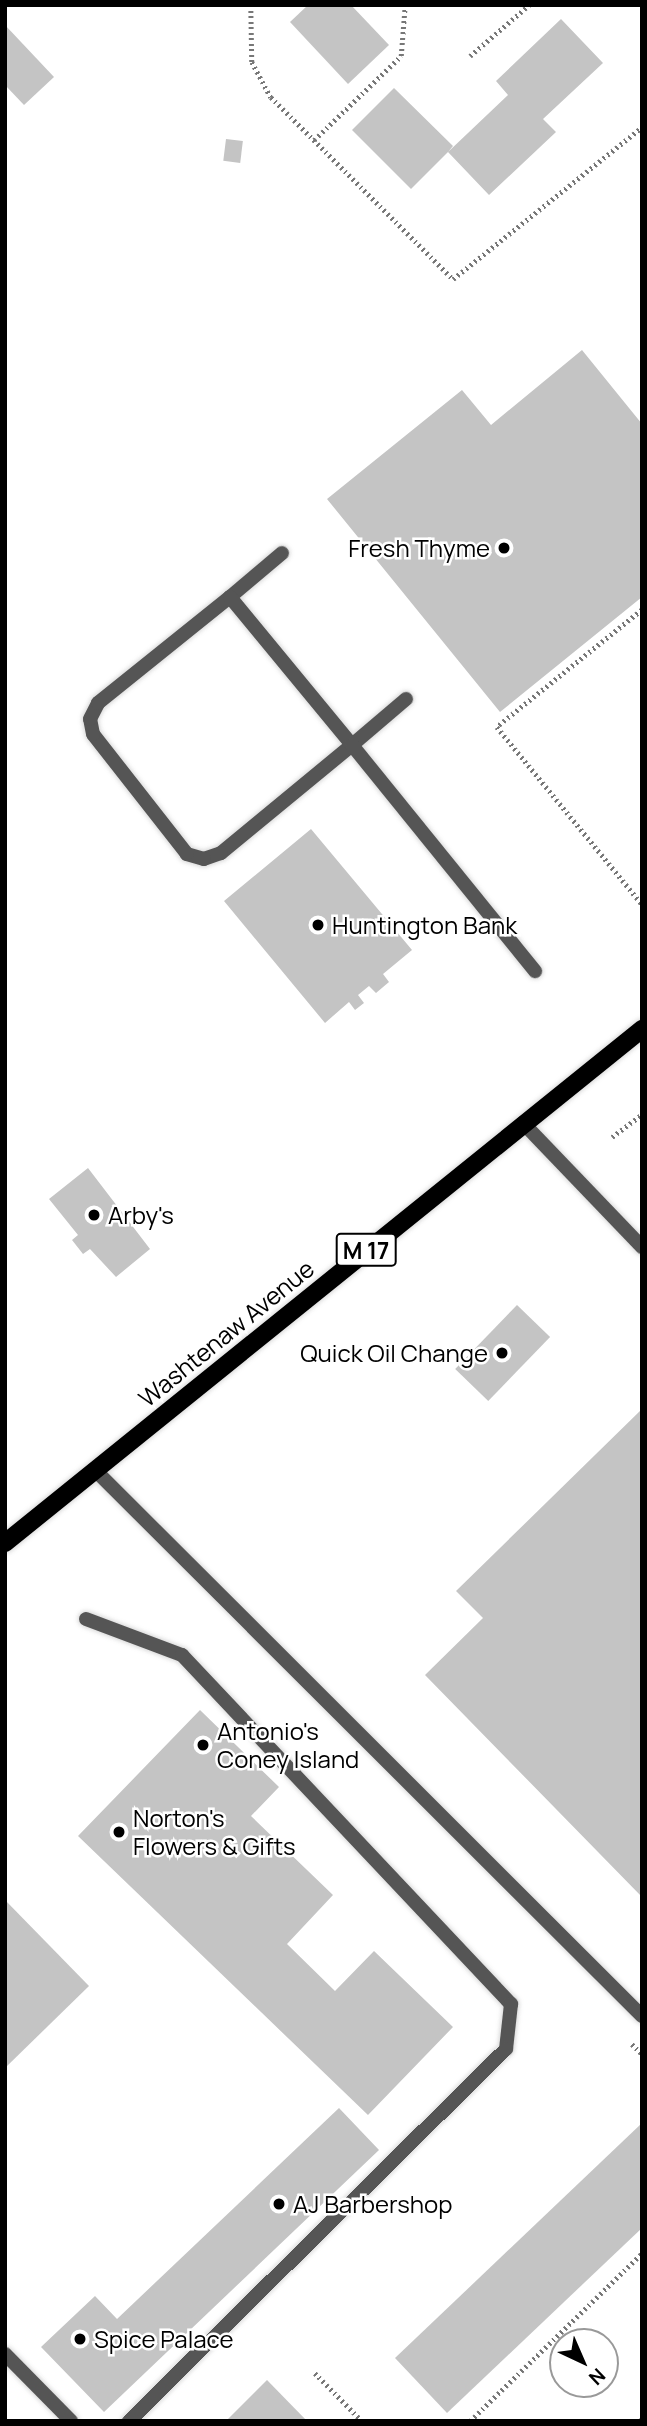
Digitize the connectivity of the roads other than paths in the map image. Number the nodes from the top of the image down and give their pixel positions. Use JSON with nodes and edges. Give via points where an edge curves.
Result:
{"nodes":[{"id":1,"x":282,"y":553,"type":"dead end"},
{"id":2,"x":230,"y":597,"type":"junction"},
{"id":3,"x":406,"y":699,"type":"dead end"},
{"id":4,"x":352,"y":745,"type":"junction"},
{"id":5,"x":535,"y":971,"type":"dead end"},
{"id":6,"x":642,"y":1029,"type":"edge"},
{"id":7,"x":523,"y":1123,"type":"junction"},
{"id":8,"x":642,"y":1247,"type":"edge"},
{"id":9,"x":95,"y":1470,"type":"junction"},
{"id":10,"x":5,"y":1544,"type":"edge"},
{"id":11,"x":86,"y":1619,"type":"dead end"},
{"id":12,"x":642,"y":2016,"type":"edge"},
{"id":13,"x":5,"y":2354,"type":"edge"},
{"id":14,"x":71,"y":2421,"type":"edge"},
{"id":15,"x":129,"y":2421,"type":"edge"}],
"edges":[{"from":1,"to":2,"type":"lane"},
{"from":2,"to":4,"type":"lane"},
{"from":2,"to":4,"type":"lane","via":[[98,703],[90,719],[93,734],[187,854],[204,859],[222,853]]},
{"from":3,"to":4,"type":"lane"},
{"from":4,"to":5,"type":"lane"},
{"from":6,"to":7,"type":"main road","name":"Washtenaw Avenue","number":"M 17"},
{"from":7,"to":8,"type":"lane"},
{"from":7,"to":9,"type":"main road","name":"Washtenaw Avenue","number":"M 17"},
{"from":9,"to":10,"type":"main road","name":"Washtenaw Avenue","number":"M 17"},
{"from":9,"to":12,"type":"lane"},
{"from":11,"to":15,"type":"lane","via":[[182,1655],[511,2004],[506,2049]]},
{"from":13,"to":14,"type":"lane"}]}
